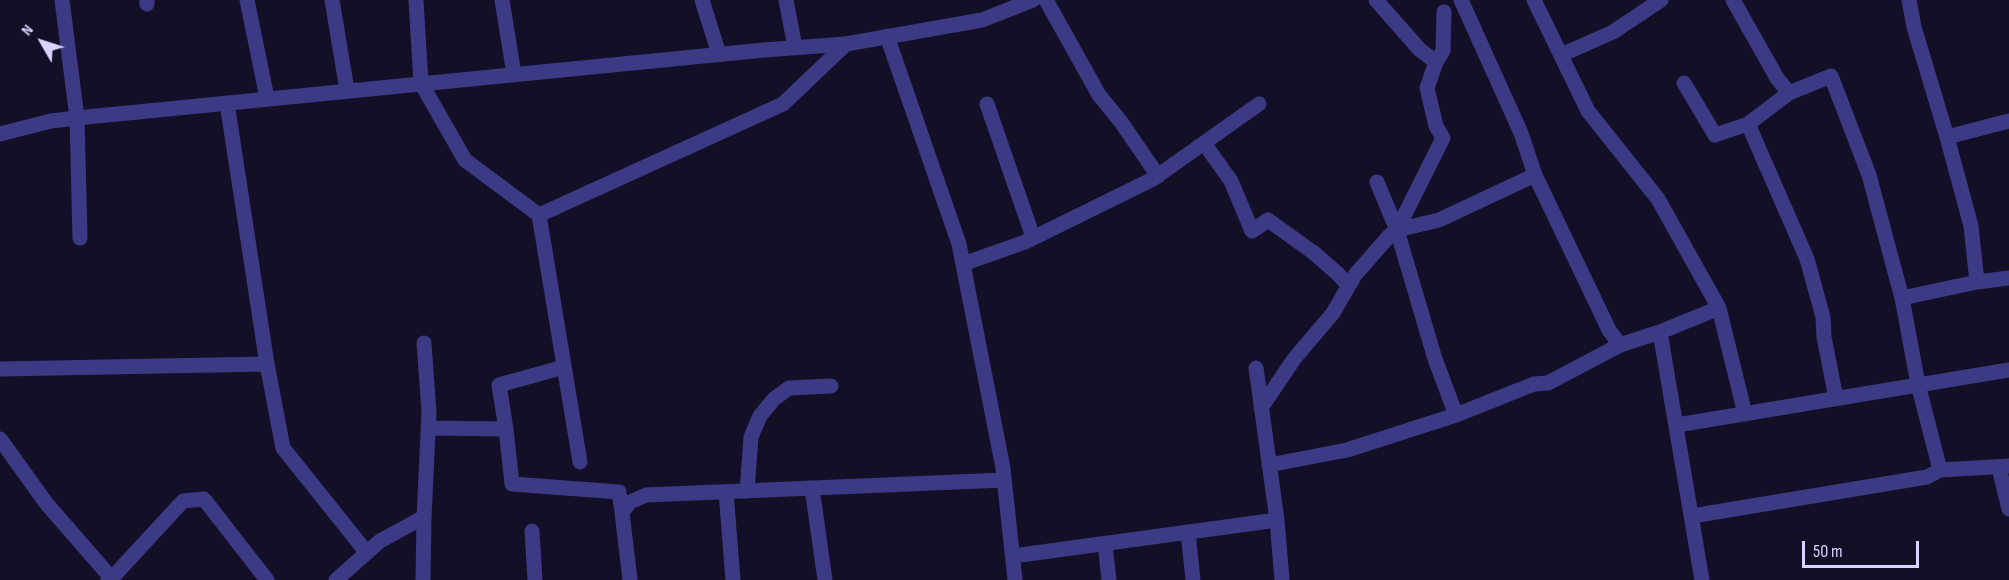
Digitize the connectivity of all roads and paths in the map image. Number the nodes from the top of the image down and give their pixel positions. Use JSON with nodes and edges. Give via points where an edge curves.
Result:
{"nodes":[{"id":1,"x":62,"y":0,"type":"edge"},
{"id":2,"x":247,"y":0,"type":"edge"},
{"id":3,"x":332,"y":0,"type":"edge"},
{"id":4,"x":416,"y":0,"type":"edge"},
{"id":5,"x":502,"y":0,"type":"edge"},
{"id":6,"x":702,"y":0,"type":"edge"},
{"id":7,"x":786,"y":0,"type":"edge"},
{"id":8,"x":1033,"y":0,"type":"edge"},
{"id":9,"x":1046,"y":0,"type":"edge"},
{"id":10,"x":1376,"y":0,"type":"edge"},
{"id":11,"x":1461,"y":0,"type":"edge"},
{"id":12,"x":1534,"y":0,"type":"edge"},
{"id":13,"x":1661,"y":0,"type":"edge"},
{"id":14,"x":1733,"y":0,"type":"edge"},
{"id":15,"x":1909,"y":0,"type":"edge"},
{"id":16,"x":1444,"y":12,"type":"dead end"},
{"id":17,"x":887,"y":36,"type":"junction"},
{"id":18,"x":846,"y":44,"type":"junction"},
{"id":19,"x":795,"y":47,"type":"junction"},
{"id":20,"x":719,"y":54,"type":"junction"},
{"id":21,"x":1561,"y":55,"type":"junction"},
{"id":22,"x":1436,"y":62,"type":"junction"},
{"id":23,"x":514,"y":74,"type":"junction"},
{"id":24,"x":421,"y":83,"type":"junction"},
{"id":25,"x":1684,"y":83,"type":"dead end"},
{"id":26,"x":347,"y":90,"type":"junction"},
{"id":27,"x":1789,"y":93,"type":"junction"},
{"id":28,"x":267,"y":98,"type":"junction"},
{"id":29,"x":227,"y":103,"type":"junction"},
{"id":30,"x":987,"y":104,"type":"dead end"},
{"id":31,"x":1259,"y":104,"type":"dead end"},
{"id":32,"x":77,"y":118,"type":"junction"},
{"id":33,"x":2009,"y":121,"type":"edge"},
{"id":34,"x":1748,"y":123,"type":"junction"},
{"id":35,"x":0,"y":134,"type":"edge"},
{"id":36,"x":1947,"y":137,"type":"junction"},
{"id":37,"x":1204,"y":143,"type":"junction"},
{"id":38,"x":1535,"y":175,"type":"junction"},
{"id":39,"x":1158,"y":176,"type":"junction"},
{"id":40,"x":1377,"y":182,"type":"dead end"},
{"id":41,"x":539,"y":215,"type":"junction"},
{"id":42,"x":1397,"y":230,"type":"junction"},
{"id":43,"x":1034,"y":237,"type":"junction"},
{"id":44,"x":80,"y":238,"type":"dead end"},
{"id":45,"x":963,"y":264,"type":"junction"},
{"id":46,"x":2009,"y":278,"type":"edge"},
{"id":47,"x":1977,"y":282,"type":"junction"},
{"id":48,"x":1348,"y":285,"type":"junction"},
{"id":49,"x":1902,"y":298,"type":"junction"},
{"id":50,"x":1719,"y":308,"type":"junction"},
{"id":51,"x":1660,"y":332,"type":"junction"},
{"id":52,"x":424,"y":343,"type":"dead end"},
{"id":53,"x":1620,"y":345,"type":"junction"},
{"id":54,"x":267,"y":364,"type":"junction"},
{"id":55,"x":564,"y":367,"type":"junction"},
{"id":56,"x":1256,"y":368,"type":"dead end"},
{"id":57,"x":0,"y":369,"type":"edge"},
{"id":58,"x":2009,"y":370,"type":"edge"},
{"id":59,"x":1918,"y":384,"type":"junction"},
{"id":60,"x":831,"y":386,"type":"dead end"},
{"id":61,"x":1836,"y":398,"type":"junction"},
{"id":62,"x":1261,"y":408,"type":"junction"},
{"id":63,"x":1745,"y":414,"type":"junction"},
{"id":64,"x":1456,"y":415,"type":"junction"},
{"id":65,"x":1677,"y":425,"type":"junction"},
{"id":66,"x":429,"y":428,"type":"junction"},
{"id":67,"x":506,"y":429,"type":"junction"},
{"id":68,"x":0,"y":439,"type":"edge"},
{"id":69,"x":580,"y":462,"type":"dead end"},
{"id":70,"x":1269,"y":465,"type":"junction"},
{"id":71,"x":2004,"y":467,"type":"edge"},
{"id":72,"x":1940,"y":470,"type":"junction"},
{"id":73,"x":1004,"y":480,"type":"junction"},
{"id":74,"x":812,"y":488,"type":"junction"},
{"id":75,"x":747,"y":491,"type":"junction"},
{"id":76,"x":726,"y":492,"type":"junction"},
{"id":77,"x":2009,"y":509,"type":"edge"},
{"id":78,"x":622,"y":512,"type":"junction"},
{"id":79,"x":1692,"y":516,"type":"junction"},
{"id":80,"x":424,"y":517,"type":"junction"},
{"id":81,"x":1277,"y":520,"type":"junction"},
{"id":82,"x":532,"y":531,"type":"dead end"},
{"id":83,"x":1188,"y":532,"type":"junction"},
{"id":84,"x":1105,"y":544,"type":"junction"},
{"id":85,"x":367,"y":553,"type":"junction"},
{"id":86,"x":1013,"y":556,"type":"junction"},
{"id":87,"x":111,"y":580,"type":"edge"},
{"id":88,"x":267,"y":580,"type":"edge"},
{"id":89,"x":336,"y":580,"type":"edge"},
{"id":90,"x":423,"y":580,"type":"edge"},
{"id":91,"x":535,"y":580,"type":"edge"},
{"id":92,"x":630,"y":580,"type":"edge"},
{"id":93,"x":733,"y":580,"type":"edge"},
{"id":94,"x":825,"y":580,"type":"edge"},
{"id":95,"x":1016,"y":580,"type":"edge"},
{"id":96,"x":1109,"y":580,"type":"edge"},
{"id":97,"x":1193,"y":580,"type":"edge"},
{"id":98,"x":1282,"y":580,"type":"edge"},
{"id":99,"x":1702,"y":580,"type":"edge"}],
"edges":[{"from":1,"to":32,"type":"street"},
{"from":2,"to":28,"type":"street"},
{"from":3,"to":26,"type":"street"},
{"from":4,"to":24,"type":"street"},
{"from":5,"to":23,"type":"street"},
{"from":6,"to":20,"type":"street"},
{"from":7,"to":19,"type":"street"},
{"from":8,"to":17,"type":"street","via":[[982,20]]},
{"from":9,"to":39,"type":"street","via":[[1099,95]]},
{"from":10,"to":22,"type":"street","via":[[1420,50]]},
{"from":11,"to":38,"type":"street","via":[[1521,132]]},
{"from":12,"to":21,"type":"street"},
{"from":13,"to":21,"type":"street","via":[[1613,32]]},
{"from":14,"to":27,"type":"street"},
{"from":15,"to":36,"type":"street"},
{"from":16,"to":22,"type":"street","via":[[1443,51]]},
{"from":17,"to":18,"type":"street"},
{"from":17,"to":45,"type":"street"},
{"from":18,"to":19,"type":"street"},
{"from":18,"to":41,"type":"street","via":[[783,104]]},
{"from":19,"to":20,"type":"street"},
{"from":20,"to":23,"type":"street"},
{"from":21,"to":50,"type":"street","via":[[1588,111],[1658,199]]},
{"from":22,"to":42,"type":"street","via":[[1427,88],[1436,126],[1443,138]]},
{"from":23,"to":24,"type":"street"},
{"from":24,"to":26,"type":"street"},
{"from":24,"to":41,"type":"street","via":[[465,160]]},
{"from":25,"to":34,"type":"street","via":[[1715,135]]},
{"from":26,"to":28,"type":"street"},
{"from":27,"to":34,"type":"street"},
{"from":27,"to":49,"type":"street","via":[[1831,76],[1869,175]]},
{"from":28,"to":29,"type":"street"},
{"from":29,"to":32,"type":"street"},
{"from":29,"to":54,"type":"street"},
{"from":30,"to":43,"type":"street"},
{"from":31,"to":37,"type":"street"},
{"from":32,"to":35,"type":"street"},
{"from":32,"to":44,"type":"street"},
{"from":33,"to":36,"type":"street"},
{"from":34,"to":61,"type":"street","via":[[1807,259],[1823,317]]},
{"from":36,"to":47,"type":"street","via":[[1971,226]]},
{"from":37,"to":39,"type":"street"},
{"from":37,"to":48,"type":"street","via":[[1230,181],[1252,231],[1268,220],[1314,253]]},
{"from":38,"to":42,"type":"street","via":[[1439,220]]},
{"from":38,"to":53,"type":"street","via":[[1609,330]]},
{"from":39,"to":43,"type":"street"},
{"from":40,"to":42,"type":"street"},
{"from":41,"to":55,"type":"street"},
{"from":42,"to":48,"type":"street","via":[[1370,255]]},
{"from":42,"to":64,"type":"street"},
{"from":43,"to":45,"type":"street"},
{"from":45,"to":73,"type":"street"},
{"from":46,"to":47,"type":"street"},
{"from":47,"to":49,"type":"street"},
{"from":48,"to":62,"type":"street","via":[[1333,313],[1294,359]]},
{"from":49,"to":59,"type":"street"},
{"from":50,"to":51,"type":"street"},
{"from":50,"to":63,"type":"street"},
{"from":51,"to":53,"type":"street"},
{"from":51,"to":65,"type":"street"},
{"from":52,"to":66,"type":"street"},
{"from":53,"to":64,"type":"street","via":[[1548,383],[1534,384]]},
{"from":54,"to":57,"type":"street"},
{"from":54,"to":85,"type":"street","via":[[283,447]]},
{"from":55,"to":67,"type":"street","via":[[499,385]]},
{"from":55,"to":69,"type":"street"},
{"from":56,"to":62,"type":"street"},
{"from":58,"to":59,"type":"street"},
{"from":59,"to":61,"type":"street"},
{"from":59,"to":72,"type":"street"},
{"from":60,"to":75,"type":"street","via":[[789,388],[760,416],[751,437]]},
{"from":61,"to":63,"type":"street"},
{"from":62,"to":70,"type":"street"},
{"from":63,"to":65,"type":"street"},
{"from":64,"to":70,"type":"street","via":[[1347,450]]},
{"from":65,"to":79,"type":"street"},
{"from":66,"to":67,"type":"street"},
{"from":66,"to":80,"type":"street"},
{"from":67,"to":78,"type":"street","via":[[512,484],[619,492]]},
{"from":68,"to":87,"type":"street"},
{"from":70,"to":81,"type":"street"},
{"from":71,"to":72,"type":"street"},
{"from":71,"to":77,"type":"street"},
{"from":72,"to":79,"type":"street","via":[[1927,477]]},
{"from":73,"to":74,"type":"street"},
{"from":73,"to":86,"type":"street"},
{"from":74,"to":75,"type":"street"},
{"from":74,"to":94,"type":"street"},
{"from":75,"to":76,"type":"street"},
{"from":76,"to":78,"type":"street","via":[[646,495],[630,502]]},
{"from":76,"to":93,"type":"street"},
{"from":78,"to":92,"type":"street"},
{"from":79,"to":99,"type":"street"},
{"from":80,"to":85,"type":"street"},
{"from":80,"to":90,"type":"street"},
{"from":81,"to":83,"type":"street"},
{"from":81,"to":98,"type":"street"},
{"from":82,"to":91,"type":"street"},
{"from":83,"to":84,"type":"street"},
{"from":83,"to":97,"type":"street"},
{"from":84,"to":86,"type":"street"},
{"from":84,"to":96,"type":"street"},
{"from":85,"to":89,"type":"street"},
{"from":86,"to":95,"type":"street"},
{"from":87,"to":88,"type":"street","via":[[183,501],[204,499]]}]}
